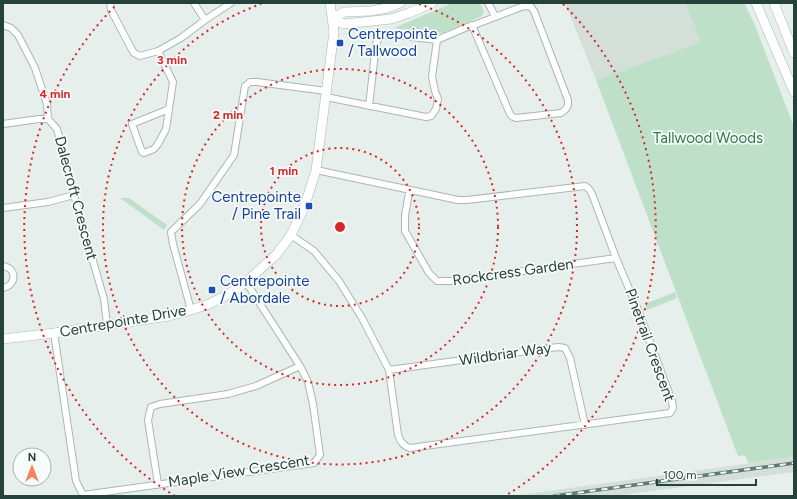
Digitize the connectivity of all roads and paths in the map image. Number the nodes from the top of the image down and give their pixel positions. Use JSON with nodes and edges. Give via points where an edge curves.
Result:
{"nodes":[{"id":1,"x":110,"y":3,"type":"edge"},
{"id":2,"x":194,"y":3,"type":"edge"},
{"id":3,"x":230,"y":3,"type":"edge"},
{"id":4,"x":330,"y":3,"type":"edge"},
{"id":5,"x":400,"y":3,"type":"edge"},
{"id":6,"x":432,"y":3,"type":"edge"},
{"id":7,"x":488,"y":3,"type":"edge"},
{"id":8,"x":756,"y":3,"type":"edge"},
{"id":9,"x":774,"y":3,"type":"edge"},
{"id":10,"x":495,"y":16,"type":"junction"},
{"id":11,"x":332,"y":19,"type":"junction"},
{"id":12,"x":205,"y":20,"type":"junction"},
{"id":13,"x":3,"y":25,"type":"edge"},
{"id":14,"x":472,"y":26,"type":"junction"},
{"id":15,"x":437,"y":40,"type":"junction"},
{"id":16,"x":158,"y":51,"type":"junction"},
{"id":17,"x":794,"y":53,"type":"edge"},
{"id":18,"x":794,"y":92,"type":"edge"},
{"id":19,"x":326,"y":94,"type":"junction"},
{"id":20,"x":369,"y":106,"type":"junction"},
{"id":21,"x":169,"y":108,"type":"junction"},
{"id":22,"x":48,"y":120,"type":"junction"},
{"id":23,"x":3,"y":124,"type":"edge"},
{"id":24,"x":316,"y":170,"type":"junction"},
{"id":25,"x":410,"y":191,"type":"junction"},
{"id":26,"x":74,"y":195,"type":"junction"},
{"id":27,"x":3,"y":208,"type":"edge"},
{"id":28,"x":291,"y":235,"type":"junction"},
{"id":29,"x":616,"y":258,"type":"junction"},
{"id":30,"x":3,"y":266,"type":"edge"},
{"id":31,"x":246,"y":282,"type":"junction"},
{"id":32,"x":3,"y":288,"type":"edge"},
{"id":33,"x":191,"y":310,"type":"junction"},
{"id":34,"x":107,"y":324,"type":"junction"},
{"id":35,"x":54,"y":333,"type":"junction"},
{"id":36,"x":3,"y":339,"type":"edge"},
{"id":37,"x":300,"y":366,"type":"junction"},
{"id":38,"x":389,"y":370,"type":"junction"},
{"id":39,"x":585,"y":425,"type":"junction"},
{"id":40,"x":158,"y":484,"type":"junction"}],
"edges":[{"from":1,"to":16,"type":"street","via":[[111,10],[134,53],[140,56]]},
{"from":2,"to":12,"type":"street"},
{"from":3,"to":12,"type":"street"},
{"from":4,"to":11,"type":"street","name":"Centrepointe Drive"},
{"from":5,"to":11,"type":"street","via":[[371,11],[344,12]]},
{"from":6,"to":11,"type":"street","via":[[392,19],[344,24]]},
{"from":7,"to":10,"type":"street"},
{"from":8,"to":18,"type":"street"},
{"from":9,"to":17,"type":"street"},
{"from":10,"to":14,"type":"street"},
{"from":10,"to":14,"type":"street","via":[[521,6],[531,7],[534,11],[568,100],[564,112],[513,117]]},
{"from":11,"to":19,"type":"street","name":"Centrepointe Drive","via":[[334,32]]},
{"from":12,"to":16,"type":"street"},
{"from":13,"to":22,"type":"street","via":[[18,35],[35,68],[47,104]]},
{"from":14,"to":15,"type":"street"},
{"from":15,"to":20,"type":"street","via":[[382,35],[376,44]]},
{"from":15,"to":20,"type":"street","via":[[432,77],[438,99],[431,116]]},
{"from":16,"to":21,"type":"street","via":[[173,82]]},
{"from":19,"to":20,"type":"street"},
{"from":19,"to":24,"type":"street","name":"Centrepointe Drive"},
{"from":19,"to":33,"type":"street","via":[[257,82],[250,82],[245,86],[234,155],[200,204],[171,232]]},
{"from":21,"to":21,"type":"street","via":[[132,124],[142,152],[154,149],[158,144],[166,129]]},
{"from":22,"to":23,"type":"street","name":"Dalecroft Crescent"},
{"from":22,"to":26,"type":"street","name":"Dalecroft Crescent","via":[[57,129]]},
{"from":24,"to":25,"type":"street","name":"Pinetrail Crescent"},
{"from":24,"to":28,"type":"street","name":"Centrepointe Drive","via":[[305,205]]},
{"from":25,"to":29,"type":"street","name":"Pinetrail Crescent","via":[[467,200],[585,186],[592,194]]},
{"from":25,"to":29,"type":"street","name":"Rockcress Garden","via":[[405,231],[429,273],[437,281]]},
{"from":26,"to":27,"type":"street","via":[[48,202]]},
{"from":26,"to":34,"type":"street","name":"Dalecroft Crescent","via":[[104,299]]},
{"from":28,"to":31,"type":"street","name":"Centrepointe Drive","via":[[277,254]]},
{"from":28,"to":38,"type":"street","name":"Pinetrail Crescent","via":[[314,251],[340,281]]},
{"from":29,"to":39,"type":"street","name":"Pinetrail Crescent","via":[[638,310],[673,408],[670,413]]},
{"from":30,"to":32,"type":"street","via":[[11,269],[14,279],[10,285]]},
{"from":31,"to":33,"type":"street","name":"Centrepointe Drive","via":[[209,304]]},
{"from":31,"to":37,"type":"street","name":"Maple View Crescent"},
{"from":33,"to":34,"type":"street","name":"Centrepointe Drive","via":[[169,316]]},
{"from":34,"to":35,"type":"street","name":"Centrepointe Drive"},
{"from":35,"to":36,"type":"street","name":"Centrepointe Drive"},
{"from":35,"to":40,"type":"street","name":"Maple View Crescent","via":[[76,481],[83,494]]},
{"from":37,"to":40,"type":"street","via":[[256,386],[228,394],[151,406],[148,420]]},
{"from":37,"to":40,"type":"street","name":"Maple View Crescent","via":[[308,382],[313,404],[320,455],[314,462]]},
{"from":38,"to":39,"type":"street","name":"Wildbriar Way","via":[[565,348],[570,358]]},
{"from":38,"to":39,"type":"street","name":"Pinetrail Crescent","via":[[398,435],[401,442],[410,448]]}]}
